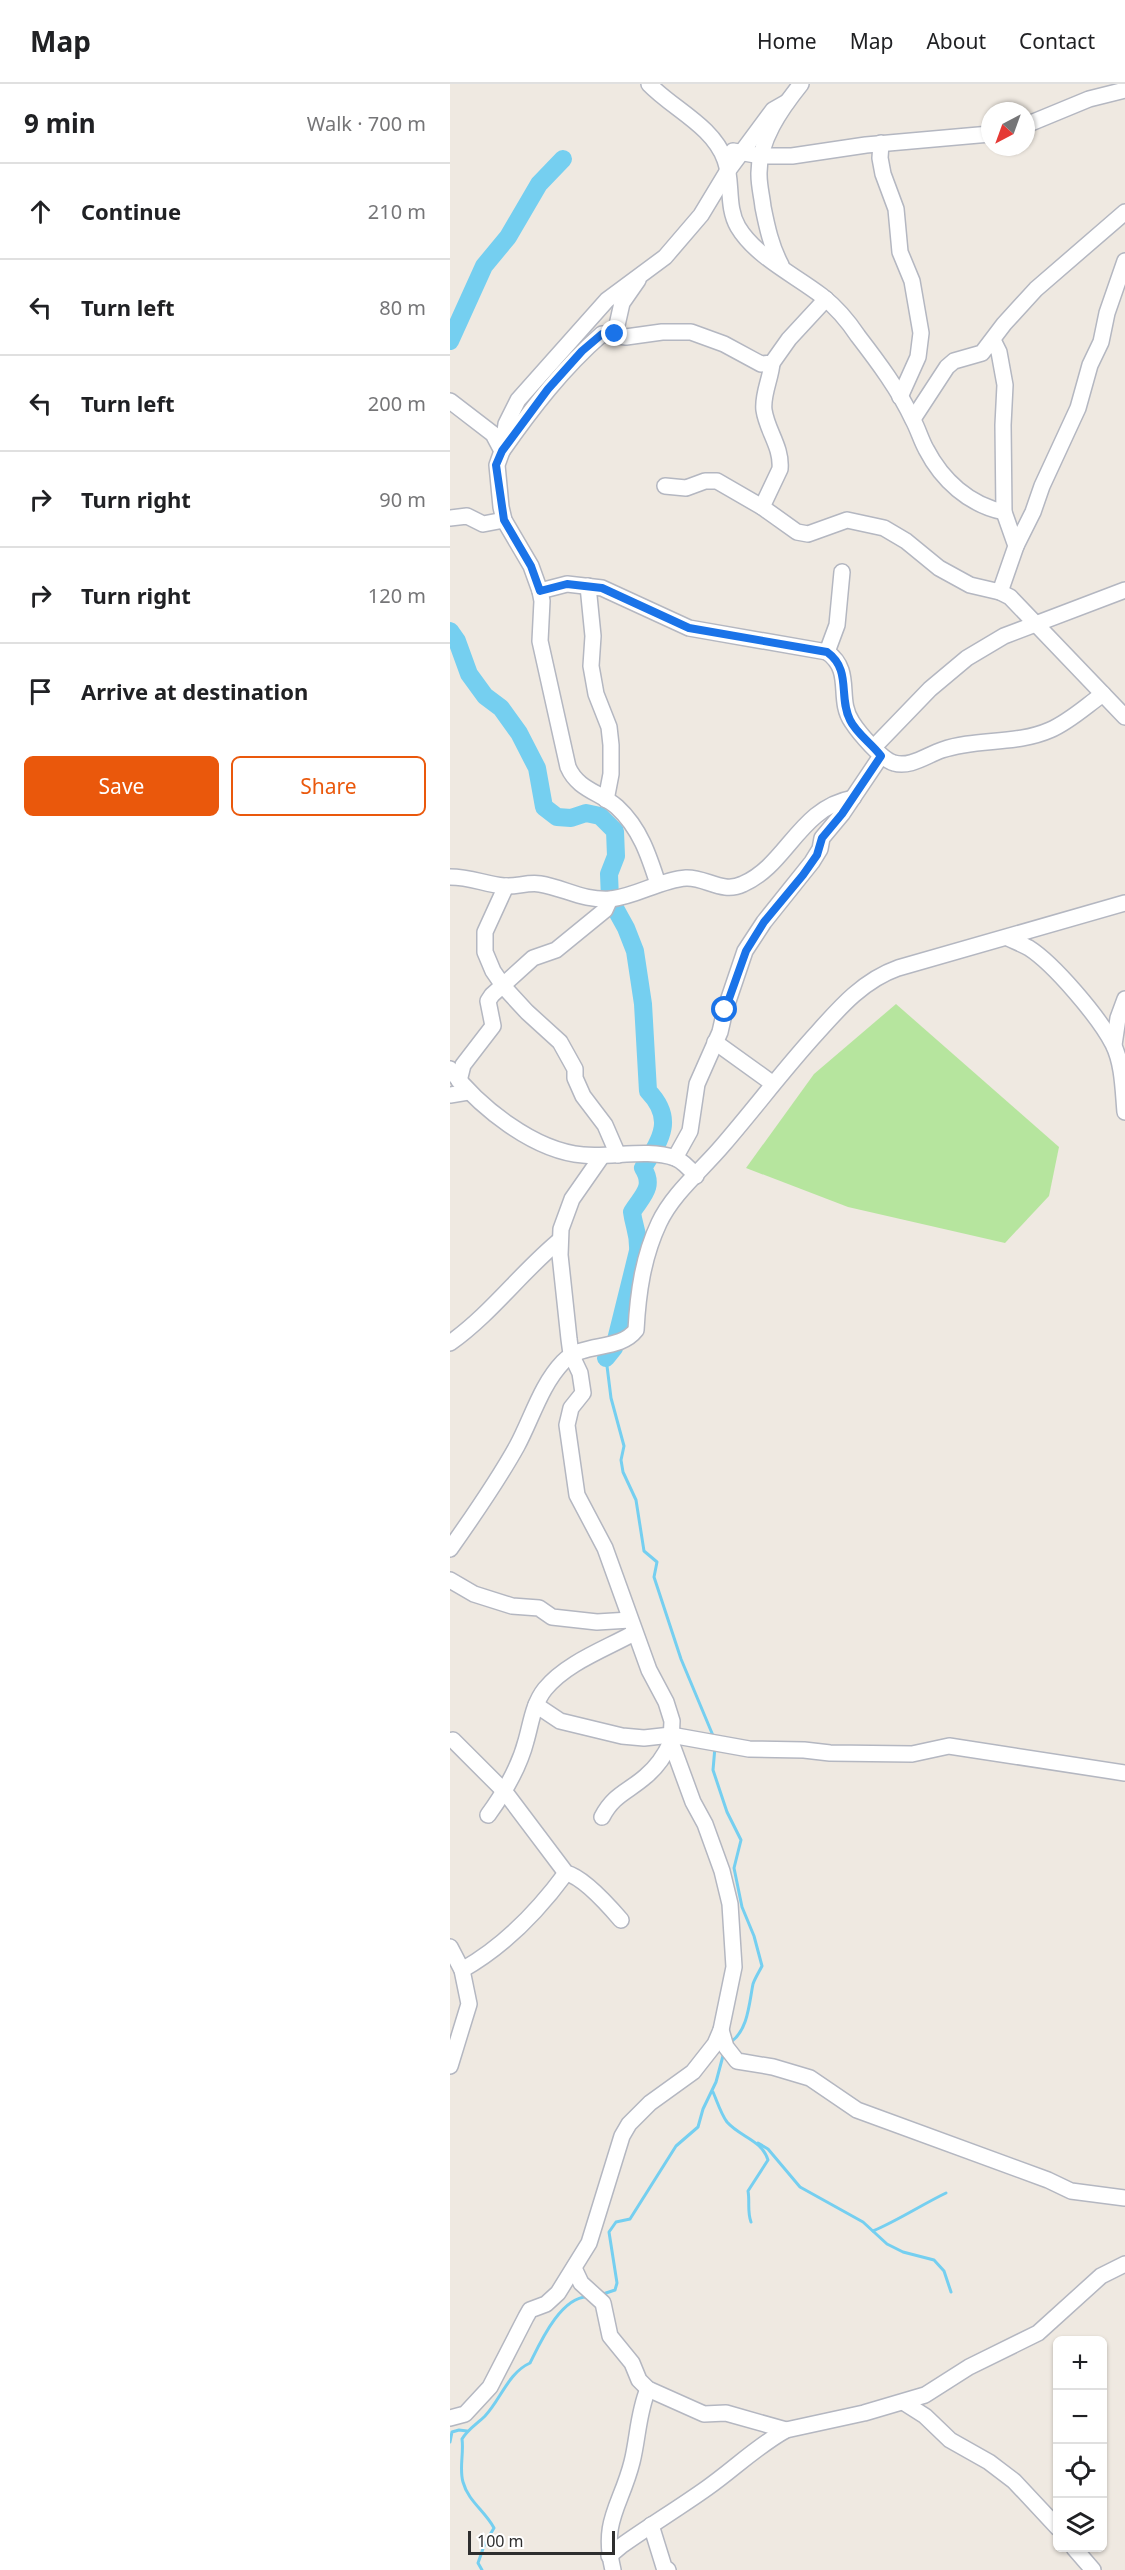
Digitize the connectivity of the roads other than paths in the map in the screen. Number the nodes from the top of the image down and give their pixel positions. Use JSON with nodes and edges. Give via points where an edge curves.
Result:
{"nodes":[{"id":1,"x":649,"y":84,"type":"edge"},
{"id":2,"x":801,"y":84,"type":"edge"},
{"id":3,"x":1125,"y":90,"type":"edge"},
{"id":4,"x":787,"y":102,"type":"junction"},
{"id":5,"x":1035,"y":121,"type":"edge"},
{"id":6,"x":981,"y":135,"type":"edge"},
{"id":7,"x":881,"y":144,"type":"junction"},
{"id":8,"x":718,"y":148,"type":"junction"},
{"id":9,"x":742,"y":152,"type":"junction"},
{"id":10,"x":761,"y":156,"type":"junction"},
{"id":11,"x":727,"y":172,"type":"junction"},
{"id":12,"x":1125,"y":212,"type":"edge"},
{"id":13,"x":1125,"y":261,"type":"edge"},
{"id":14,"x":782,"y":267,"type":"junction"},
{"id":15,"x":640,"y":277,"type":"junction"},
{"id":16,"x":826,"y":299,"type":"junction"},
{"id":17,"x":615,"y":334,"type":"junction"},
{"id":18,"x":993,"y":340,"type":"junction"},
{"id":19,"x":772,"y":363,"type":"junction"},
{"id":20,"x":900,"y":397,"type":"junction"},
{"id":21,"x":450,"y":401,"type":"edge"},
{"id":22,"x":913,"y":419,"type":"junction"},
{"id":23,"x":502,"y":451,"type":"junction"},
{"id":24,"x":665,"y":486,"type":"dead end"},
{"id":25,"x":762,"y":507,"type":"junction"},
{"id":26,"x":1004,"y":512,"type":"junction"},
{"id":27,"x":450,"y":518,"type":"edge"},
{"id":28,"x":504,"y":520,"type":"junction"},
{"id":29,"x":1016,"y":546,"type":"junction"},
{"id":30,"x":842,"y":572,"type":"dead end"},
{"id":31,"x":588,"y":586,"type":"junction"},
{"id":32,"x":1125,"y":590,"type":"edge"},
{"id":33,"x":540,"y":591,"type":"junction"},
{"id":34,"x":1000,"y":592,"type":"junction"},
{"id":35,"x":1034,"y":623,"type":"junction"},
{"id":36,"x":827,"y":652,"type":"junction"},
{"id":37,"x":1103,"y":694,"type":"junction"},
{"id":38,"x":1123,"y":712,"type":"edge"},
{"id":39,"x":877,"y":751,"type":"junction"},
{"id":40,"x":853,"y":798,"type":"junction"},
{"id":41,"x":606,"y":800,"type":"junction"},
{"id":42,"x":450,"y":878,"type":"edge"},
{"id":43,"x":658,"y":884,"type":"junction"},
{"id":44,"x":506,"y":886,"type":"junction"},
{"id":45,"x":610,"y":899,"type":"junction"},
{"id":46,"x":1125,"y":903,"type":"edge"},
{"id":47,"x":1008,"y":938,"type":"junction"},
{"id":48,"x":504,"y":987,"type":"junction"},
{"id":49,"x":1125,"y":999,"type":"edge"},
{"id":50,"x":715,"y":1042,"type":"junction"},
{"id":51,"x":1114,"y":1045,"type":"junction"},
{"id":52,"x":459,"y":1081,"type":"edge"},
{"id":53,"x":772,"y":1083,"type":"junction"},
{"id":54,"x":450,"y":1095,"type":"edge"},
{"id":55,"x":1125,"y":1112,"type":"edge"},
{"id":56,"x":618,"y":1155,"type":"junction"},
{"id":57,"x":602,"y":1156,"type":"junction"},
{"id":58,"x":675,"y":1158,"type":"junction"},
{"id":59,"x":696,"y":1176,"type":"junction"},
{"id":60,"x":560,"y":1240,"type":"junction"},
{"id":61,"x":450,"y":1343,"type":"edge"},
{"id":62,"x":571,"y":1354,"type":"junction"},
{"id":63,"x":450,"y":1549,"type":"edge"},
{"id":64,"x":450,"y":1580,"type":"edge"},
{"id":65,"x":632,"y":1627,"type":"junction"},
{"id":66,"x":536,"y":1705,"type":"junction"},
{"id":67,"x":671,"y":1738,"type":"junction"},
{"id":68,"x":453,"y":1740,"type":"dead end"},
{"id":69,"x":1125,"y":1773,"type":"edge"},
{"id":70,"x":505,"y":1792,"type":"junction"},
{"id":71,"x":488,"y":1815,"type":"dead end"},
{"id":72,"x":602,"y":1817,"type":"dead end"},
{"id":73,"x":566,"y":1873,"type":"junction"},
{"id":74,"x":621,"y":1920,"type":"dead end"},
{"id":75,"x":450,"y":1947,"type":"edge"},
{"id":76,"x":462,"y":1970,"type":"junction"},
{"id":77,"x":721,"y":2030,"type":"junction"},
{"id":78,"x":450,"y":2066,"type":"edge"},
{"id":79,"x":1125,"y":2198,"type":"edge"},
{"id":80,"x":1125,"y":2264,"type":"edge"},
{"id":81,"x":574,"y":2268,"type":"junction"},
{"id":82,"x":648,"y":2390,"type":"junction"},
{"id":83,"x":903,"y":2402,"type":"junction"},
{"id":84,"x":450,"y":2418,"type":"edge"},
{"id":85,"x":786,"y":2430,"type":"junction"},
{"id":86,"x":1053,"y":2523,"type":"edge"},
{"id":87,"x":651,"y":2525,"type":"junction"},
{"id":88,"x":1078,"y":2552,"type":"edge"},
{"id":89,"x":611,"y":2563,"type":"edge"},
{"id":90,"x":668,"y":2570,"type":"edge"},
{"id":91,"x":1093,"y":2570,"type":"edge"}],
"edges":[{"from":1,"to":8,"type":"street","via":[[706,132]]},
{"from":2,"to":4,"type":"street"},
{"from":3,"to":5,"type":"street","via":[[1089,99]]},
{"from":4,"to":9,"type":"street","via":[[774,110]]},
{"from":4,"to":10,"type":"street"},
{"from":6,"to":7,"type":"street"},
{"from":7,"to":10,"type":"street"},
{"from":7,"to":20,"type":"street","via":[[883,174],[896,209],[900,252],[912,280],[921,333],[918,357]]},
{"from":8,"to":9,"type":"street"},
{"from":8,"to":11,"type":"street"},
{"from":9,"to":10,"type":"street"},
{"from":9,"to":11,"type":"street"},
{"from":10,"to":14,"type":"street","via":[[759,175],[765,220]]},
{"from":11,"to":14,"type":"street","via":[[738,227],[751,243]]},
{"from":11,"to":15,"type":"street","via":[[701,215],[665,257]]},
{"from":12,"to":18,"type":"street","via":[[1036,289]]},
{"from":13,"to":29,"type":"street","via":[[1078,408]]},
{"from":14,"to":16,"type":"street"},
{"from":15,"to":17,"type":"street","via":[[622,303]]},
{"from":15,"to":23,"type":"street","via":[[607,300],[518,400],[506,424]]},
{"from":16,"to":19,"type":"street"},
{"from":16,"to":20,"type":"street","via":[[846,320]]},
{"from":17,"to":19,"type":"street","via":[[626,337],[691,332],[761,364]]},
{"from":17,"to":23,"type":"street","via":[[602,334],[582,351]]},
{"from":18,"to":22,"type":"street","via":[[982,353],[947,367]]},
{"from":18,"to":26,"type":"street","via":[[1005,385]]},
{"from":19,"to":25,"type":"street","via":[[763,405],[781,463]]},
{"from":20,"to":22,"type":"street"},
{"from":21,"to":23,"type":"street","via":[[493,434]]},
{"from":22,"to":26,"type":"street","via":[[933,461],[952,484],[971,500]]},
{"from":23,"to":28,"type":"street","via":[[496,465]]},
{"from":24,"to":25,"type":"street","via":[[686,488],[717,481]]},
{"from":25,"to":34,"type":"street","via":[[796,532],[808,534],[847,520],[884,528],[969,585]]},
{"from":26,"to":29,"type":"street"},
{"from":27,"to":28,"type":"street","via":[[467,516],[483,524]]},
{"from":28,"to":33,"type":"street","via":[[531,566]]},
{"from":29,"to":34,"type":"street"},
{"from":30,"to":36,"type":"street","via":[[837,626]]},
{"from":31,"to":33,"type":"street","via":[[567,584]]},
{"from":31,"to":36,"type":"street","via":[[635,601],[689,628]]},
{"from":31,"to":41,"type":"street","via":[[593,636],[591,666],[611,745]]},
{"from":32,"to":35,"type":"street"},
{"from":33,"to":41,"type":"street","via":[[540,641],[568,767],[582,786]]},
{"from":34,"to":35,"type":"street","via":[[1020,605]]},
{"from":35,"to":37,"type":"street"},
{"from":35,"to":39,"type":"street","via":[[955,666]]},
{"from":36,"to":39,"type":"street","via":[[837,659],[842,670],[850,721]]},
{"from":37,"to":38,"type":"street"},
{"from":37,"to":39,"type":"street","via":[[1065,722],[1033,736],[942,749],[908,764],[894,764]]},
{"from":39,"to":40,"type":"street"},
{"from":40,"to":43,"type":"street","via":[[814,815],[756,877],[742,885],[714,886],[688,878]]},
{"from":40,"to":50,"type":"street","via":[[822,838],[817,855],[746,951]]},
{"from":41,"to":43,"type":"street","via":[[617,807],[641,838]]},
{"from":42,"to":44,"type":"street","via":[[468,877]]},
{"from":43,"to":45,"type":"street"},
{"from":44,"to":45,"type":"street","via":[[538,883],[575,896]]},
{"from":44,"to":48,"type":"street","via":[[485,932],[485,952]]},
{"from":45,"to":48,"type":"street","via":[[605,910],[556,950],[533,958]]},
{"from":46,"to":47,"type":"street"},
{"from":47,"to":51,"type":"street","via":[[1046,961]]},
{"from":47,"to":53,"type":"street","via":[[874,978]]},
{"from":48,"to":52,"type":"street","via":[[488,1001],[493,1026],[463,1065]]},
{"from":48,"to":56,"type":"street","via":[[560,1042],[575,1069],[583,1096],[605,1125]]},
{"from":49,"to":51,"type":"street"},
{"from":50,"to":53,"type":"street"},
{"from":50,"to":58,"type":"street","via":[[698,1084],[690,1131]]},
{"from":51,"to":55,"type":"street"},
{"from":52,"to":54,"type":"street"},
{"from":52,"to":57,"type":"street","via":[[503,1120],[553,1148]]},
{"from":53,"to":59,"type":"street"},
{"from":56,"to":57,"type":"street"},
{"from":56,"to":58,"type":"street"},
{"from":57,"to":60,"type":"street","via":[[572,1199]]},
{"from":58,"to":59,"type":"street"},
{"from":59,"to":62,"type":"street","via":[[666,1210],[659,1224],[639,1285],[636,1330],[616,1342]]},
{"from":60,"to":61,"type":"street","via":[[538,1258],[492,1310]]},
{"from":60,"to":62,"type":"street"},
{"from":62,"to":63,"type":"street","via":[[552,1375],[503,1470]]},
{"from":62,"to":65,"type":"street","via":[[583,1385],[567,1425],[578,1495],[605,1548]]},
{"from":64,"to":65,"type":"street","via":[[474,1594],[512,1606],[539,1608],[552,1617]]},
{"from":65,"to":66,"type":"street","via":[[565,1671],[546,1688]]},
{"from":65,"to":67,"type":"street","via":[[666,1702],[672,1721]]},
{"from":66,"to":67,"type":"street","via":[[560,1721],[598,1731]]},
{"from":66,"to":70,"type":"street","via":[[526,1743]]},
{"from":67,"to":69,"type":"street","via":[[749,1749],[830,1753],[912,1754],[949,1746]]},
{"from":67,"to":72,"type":"street","via":[[657,1766],[620,1793]]},
{"from":67,"to":77,"type":"street","via":[[693,1802],[705,1824],[730,1904],[734,1967]]},
{"from":68,"to":70,"type":"street"},
{"from":70,"to":71,"type":"street"},
{"from":70,"to":73,"type":"street"},
{"from":73,"to":74,"type":"street"},
{"from":73,"to":76,"type":"street","via":[[502,1943]]},
{"from":75,"to":76,"type":"street"},
{"from":76,"to":78,"type":"street","via":[[469,2004]]},
{"from":77,"to":79,"type":"street","via":[[726,2047],[737,2061],[810,2078],[857,2110],[1071,2191]]},
{"from":77,"to":81,"type":"street","via":[[693,2072],[659,2095],[629,2124],[589,2243]]},
{"from":80,"to":83,"type":"street","via":[[1101,2276],[1038,2333],[969,2367],[925,2395]]},
{"from":81,"to":82,"type":"street","via":[[581,2283],[603,2303],[610,2336]]},
{"from":81,"to":84,"type":"street","via":[[551,2300],[530,2310],[490,2387],[465,2414]]},
{"from":82,"to":85,"type":"street","via":[[704,2414],[726,2413]]},
{"from":82,"to":89,"type":"street","via":[[641,2405],[632,2463],[612,2513]]},
{"from":83,"to":85,"type":"street"},
{"from":83,"to":86,"type":"street","via":[[1014,2481]]},
{"from":85,"to":87,"type":"street","via":[[758,2446],[708,2487]]},
{"from":87,"to":89,"type":"street"},
{"from":87,"to":90,"type":"street"},
{"from":88,"to":91,"type":"street"}]}
